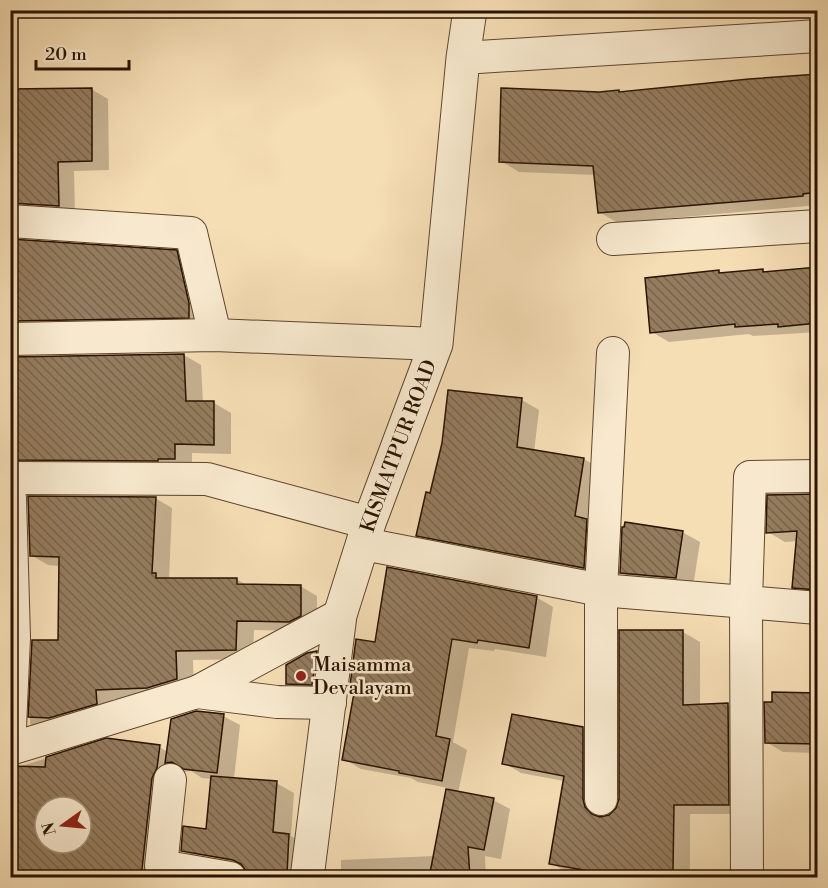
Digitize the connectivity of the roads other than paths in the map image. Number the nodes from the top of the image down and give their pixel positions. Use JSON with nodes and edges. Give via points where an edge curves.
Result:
{"nodes":[{"id":1,"x":470,"y":10,"type":"edge"},
{"id":2,"x":818,"y":36,"type":"edge"},
{"id":3,"x":463,"y":58,"type":"junction"},
{"id":4,"x":10,"y":221,"type":"edge"},
{"id":5,"x":818,"y":226,"type":"edge"},
{"id":6,"x":613,"y":238,"type":"dead end"},
{"id":7,"x":215,"y":335,"type":"junction"},
{"id":8,"x":10,"y":339,"type":"edge"},
{"id":9,"x":436,"y":344,"type":"junction"},
{"id":10,"x":613,"y":354,"type":"dead end"},
{"id":11,"x":818,"y":476,"type":"edge"},
{"id":12,"x":10,"y":478,"type":"edge"},
{"id":13,"x":10,"y":498,"type":"edge"},
{"id":14,"x":367,"y":534,"type":"junction"},
{"id":15,"x":601,"y":590,"type":"junction"},
{"id":16,"x":746,"y":601,"type":"junction"},
{"id":17,"x":818,"y":608,"type":"edge"},
{"id":18,"x":340,"y":615,"type":"junction"},
{"id":19,"x":12,"y":638,"type":"edge"},
{"id":20,"x":197,"y":692,"type":"junction"},
{"id":21,"x":330,"y":703,"type":"junction"},
{"id":22,"x":10,"y":728,"type":"edge"},
{"id":23,"x":10,"y":749,"type":"edge"},
{"id":24,"x":170,"y":780,"type":"dead end"},
{"id":25,"x":601,"y":800,"type":"dead end"},
{"id":26,"x":230,"y":878,"type":"edge"},
{"id":27,"x":307,"y":878,"type":"edge"},
{"id":28,"x":747,"y":878,"type":"edge"}],
"edges":[{"from":1,"to":3,"type":"street","name":"KISMATPUR ROAD"},
{"from":2,"to":3,"type":"street"},
{"from":3,"to":9,"type":"street","name":"KISMATPUR ROAD"},
{"from":4,"to":7,"type":"street","via":[[192,232]]},
{"from":5,"to":6,"type":"street"},
{"from":7,"to":8,"type":"street"},
{"from":7,"to":9,"type":"street"},
{"from":9,"to":14,"type":"street","name":"KISMATPUR ROAD"},
{"from":10,"to":15,"type":"street"},
{"from":11,"to":16,"type":"street","via":[[750,477]]},
{"from":12,"to":14,"type":"street","via":[[207,478]]},
{"from":13,"to":19,"type":"street"},
{"from":14,"to":15,"type":"street"},
{"from":14,"to":18,"type":"street","name":"KISMATPUR ROAD"},
{"from":15,"to":16,"type":"street"},
{"from":15,"to":25,"type":"street"},
{"from":16,"to":17,"type":"street"},
{"from":16,"to":28,"type":"street"},
{"from":18,"to":20,"type":"street"},
{"from":18,"to":21,"type":"street","name":"KISMATPUR ROAD"},
{"from":19,"to":22,"type":"street"},
{"from":20,"to":21,"type":"street","via":[[277,702]]},
{"from":20,"to":23,"type":"street"},
{"from":21,"to":27,"type":"street","name":"KISMATPUR ROAD"},
{"from":24,"to":26,"type":"street","via":[[161,866]]}]}
